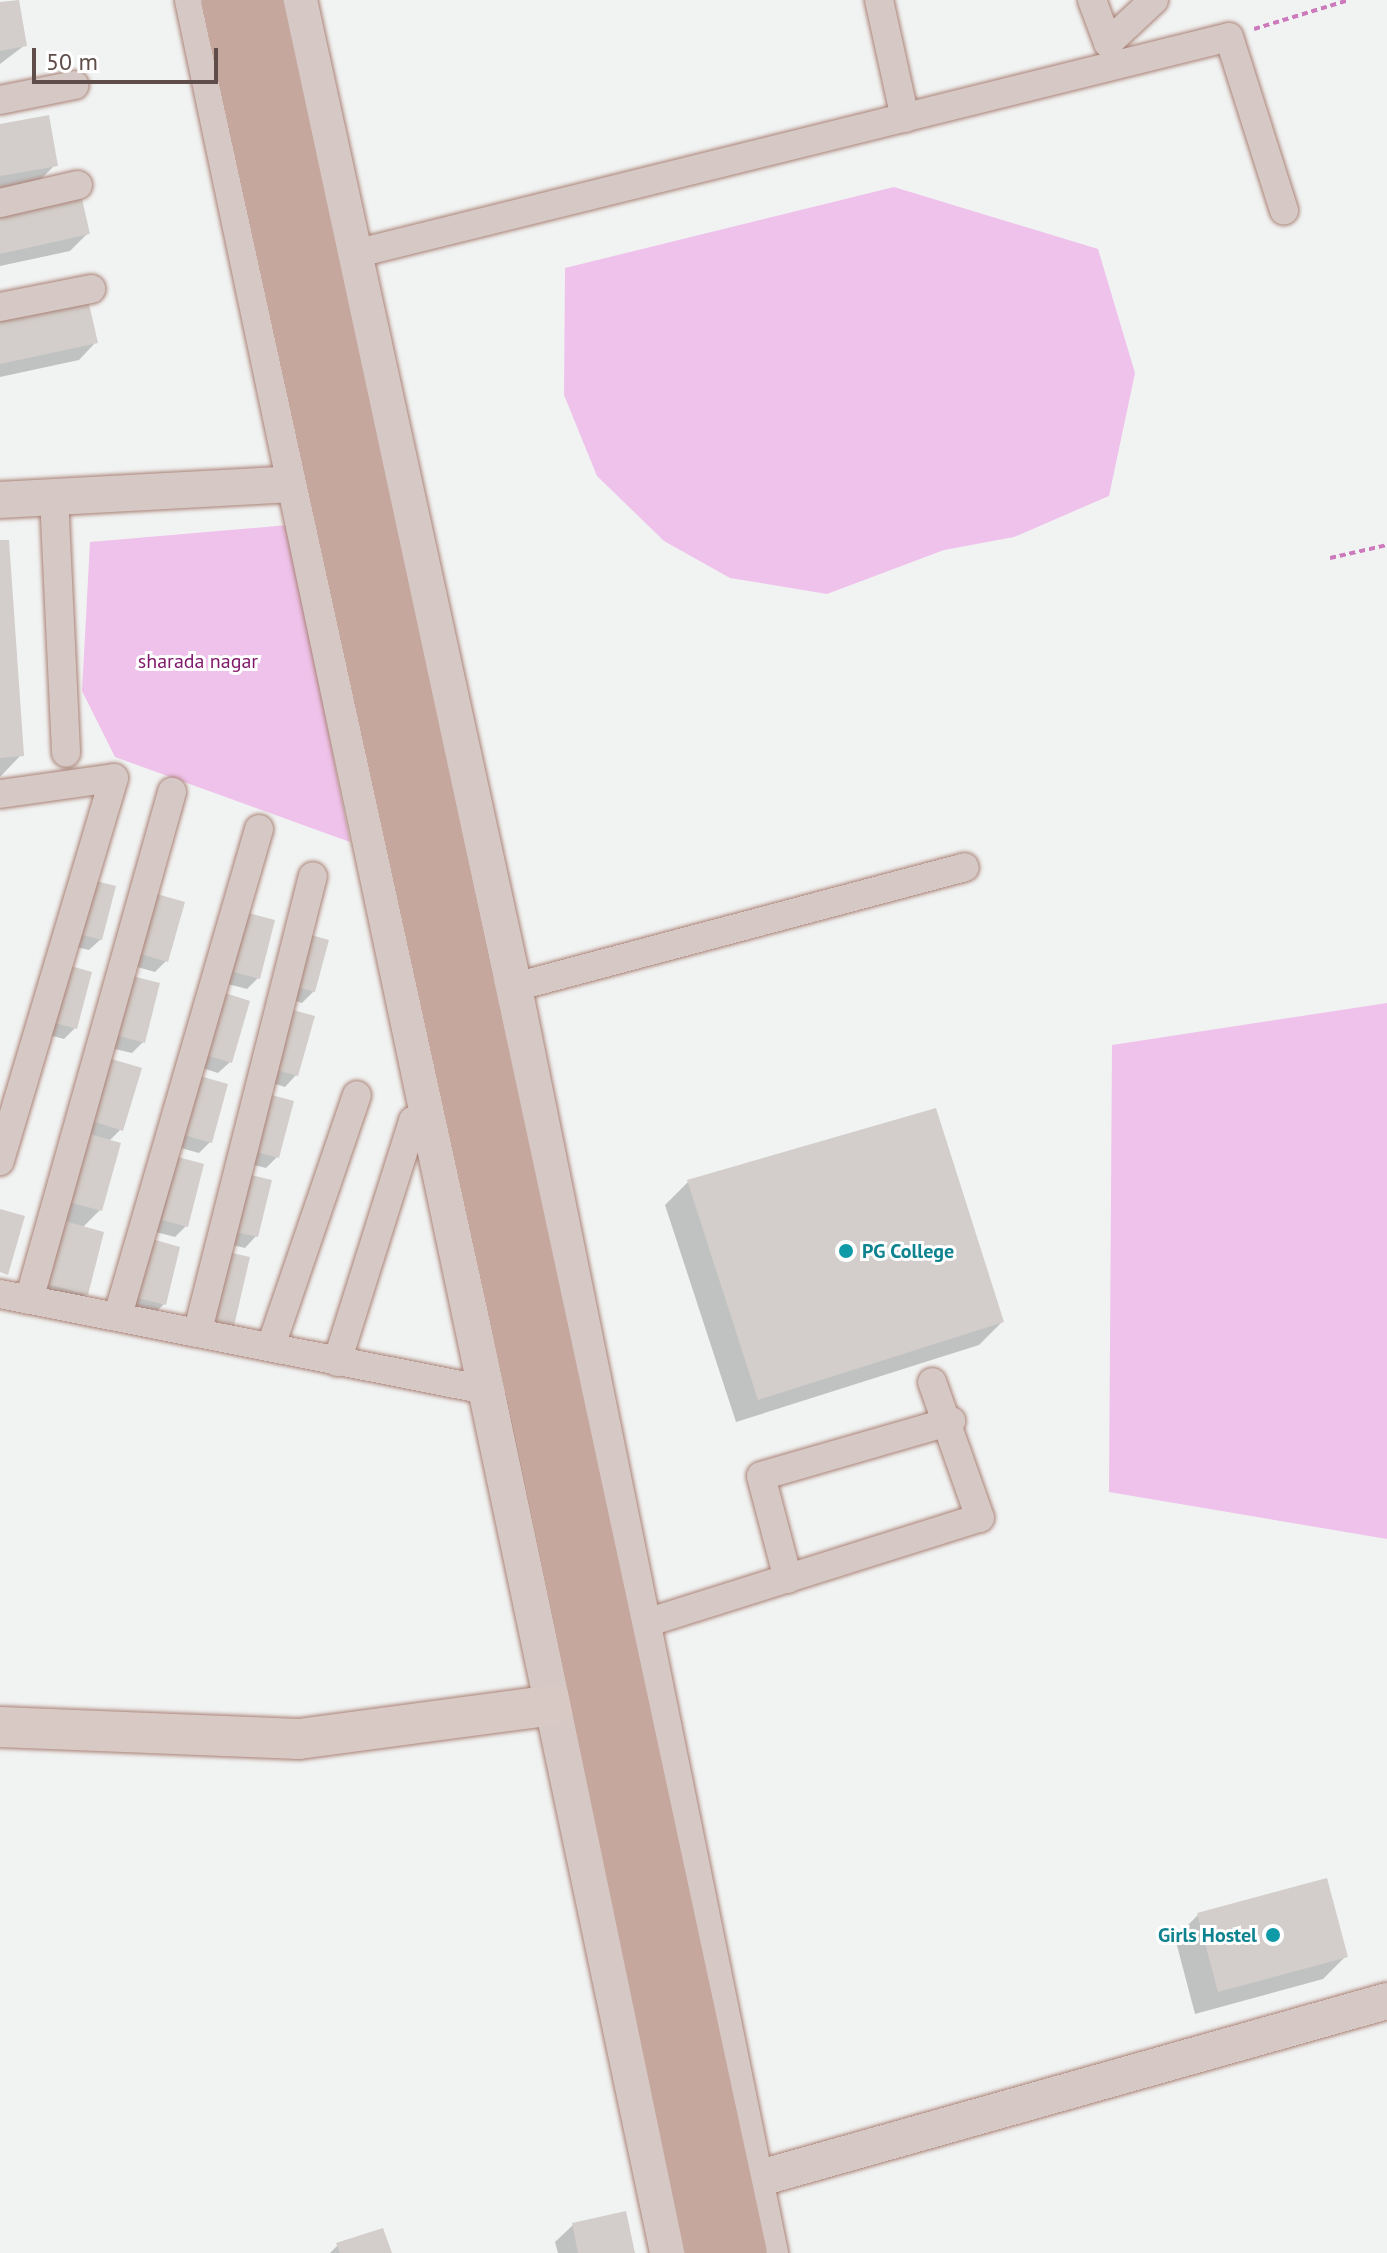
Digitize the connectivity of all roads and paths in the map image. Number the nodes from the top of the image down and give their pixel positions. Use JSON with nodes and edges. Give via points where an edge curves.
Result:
{"nodes":[{"id":1,"x":193,"y":0,"type":"edge"},
{"id":2,"x":223,"y":0,"type":"edge"},
{"id":3,"x":261,"y":0,"type":"edge"},
{"id":4,"x":299,"y":0,"type":"edge"},
{"id":5,"x":879,"y":0,"type":"edge"},
{"id":6,"x":1092,"y":0,"type":"edge"},
{"id":7,"x":1154,"y":0,"type":"edge"},
{"id":8,"x":1349,"y":0,"type":"edge"},
{"id":9,"x":1229,"y":37,"type":"junction"},
{"id":10,"x":75,"y":85,"type":"dead end"},
{"id":11,"x":0,"y":100,"type":"edge"},
{"id":12,"x":905,"y":118,"type":"junction"},
{"id":13,"x":78,"y":185,"type":"dead end"},
{"id":14,"x":0,"y":203,"type":"edge"},
{"id":15,"x":1284,"y":210,"type":"dead end"},
{"id":16,"x":255,"y":212,"type":"junction"},
{"id":17,"x":338,"y":258,"type":"junction"},
{"id":18,"x":91,"y":289,"type":"dead end"},
{"id":19,"x":0,"y":307,"type":"edge"},
{"id":20,"x":294,"y":484,"type":"junction"},
{"id":21,"x":54,"y":497,"type":"junction"},
{"id":22,"x":0,"y":500,"type":"edge"},
{"id":23,"x":1387,"y":545,"type":"edge"},
{"id":24,"x":1330,"y":558,"type":"dead end"},
{"id":25,"x":66,"y":753,"type":"dead end"},
{"id":26,"x":172,"y":792,"type":"dead end"},
{"id":27,"x":0,"y":794,"type":"edge"},
{"id":28,"x":259,"y":829,"type":"dead end"},
{"id":29,"x":965,"y":867,"type":"dead end"},
{"id":30,"x":313,"y":876,"type":"dead end"},
{"id":31,"x":497,"y":992,"type":"junction"},
{"id":32,"x":357,"y":1095,"type":"dead end"},
{"id":33,"x":430,"y":1116,"type":"junction"},
{"id":34,"x":0,"y":1161,"type":"edge"},
{"id":35,"x":0,"y":1294,"type":"edge"},
{"id":36,"x":29,"y":1300,"type":"junction"},
{"id":37,"x":118,"y":1315,"type":"junction"},
{"id":38,"x":198,"y":1330,"type":"junction"},
{"id":39,"x":271,"y":1346,"type":"junction"},
{"id":40,"x":337,"y":1362,"type":"junction"},
{"id":41,"x":932,"y":1382,"type":"dead end"},
{"id":42,"x":491,"y":1391,"type":"junction"},
{"id":43,"x":951,"y":1421,"type":"junction"},
{"id":44,"x":788,"y":1579,"type":"junction"},
{"id":45,"x":646,"y":1623,"type":"junction"},
{"id":46,"x":555,"y":1705,"type":"junction"},
{"id":47,"x":0,"y":1727,"type":"edge"},
{"id":48,"x":617,"y":1742,"type":"junction"},
{"id":49,"x":628,"y":1796,"type":"junction"},
{"id":50,"x":1387,"y":2001,"type":"edge"},
{"id":51,"x":742,"y":2184,"type":"junction"},
{"id":52,"x":668,"y":2253,"type":"edge"},
{"id":53,"x":707,"y":2253,"type":"edge"},
{"id":54,"x":745,"y":2253,"type":"edge"},
{"id":55,"x":770,"y":2253,"type":"edge"}],
"edges":[{"from":1,"to":16,"type":"street"},
{"from":2,"to":16,"type":"highway"},
{"from":3,"to":17,"type":"highway"},
{"from":4,"to":17,"type":"street"},
{"from":5,"to":12,"type":"street"},
{"from":6,"to":7,"type":"street","via":[[1108,43]]},
{"from":8,"to":9,"type":"path"},
{"from":9,"to":12,"type":"street"},
{"from":9,"to":15,"type":"street"},
{"from":10,"to":11,"type":"street"},
{"from":12,"to":17,"type":"street"},
{"from":13,"to":14,"type":"street"},
{"from":16,"to":20,"type":"street"},
{"from":16,"to":48,"type":"highway"},
{"from":17,"to":31,"type":"highway"},
{"from":18,"to":19,"type":"street"},
{"from":20,"to":21,"type":"street"},
{"from":20,"to":33,"type":"street"},
{"from":21,"to":22,"type":"street"},
{"from":21,"to":25,"type":"street"},
{"from":23,"to":24,"type":"path"},
{"from":26,"to":36,"type":"street"},
{"from":27,"to":34,"type":"street","via":[[114,778]]},
{"from":28,"to":37,"type":"street"},
{"from":29,"to":31,"type":"street"},
{"from":30,"to":38,"type":"street"},
{"from":31,"to":45,"type":"street"},
{"from":31,"to":48,"type":"highway"},
{"from":32,"to":39,"type":"street"},
{"from":33,"to":40,"type":"street","via":[[413,1121]]},
{"from":33,"to":42,"type":"street"},
{"from":35,"to":36,"type":"street"},
{"from":36,"to":37,"type":"street"},
{"from":37,"to":38,"type":"street"},
{"from":38,"to":39,"type":"street"},
{"from":39,"to":40,"type":"street"},
{"from":40,"to":42,"type":"street"},
{"from":41,"to":43,"type":"street"},
{"from":42,"to":46,"type":"street"},
{"from":43,"to":44,"type":"street","via":[[980,1518]]},
{"from":43,"to":44,"type":"street","via":[[761,1476]]},
{"from":44,"to":45,"type":"street"},
{"from":45,"to":48,"type":"street"},
{"from":46,"to":47,"type":"main road","via":[[299,1739]]},
{"from":46,"to":48,"type":"street"},
{"from":48,"to":49,"type":"highway"},
{"from":48,"to":49,"type":"street"},
{"from":49,"to":51,"type":"highway","via":[[711,2042]]},
{"from":49,"to":52,"type":"street"},
{"from":49,"to":53,"type":"highway"},
{"from":50,"to":51,"type":"street"},
{"from":51,"to":54,"type":"highway"},
{"from":51,"to":55,"type":"street"}]}
